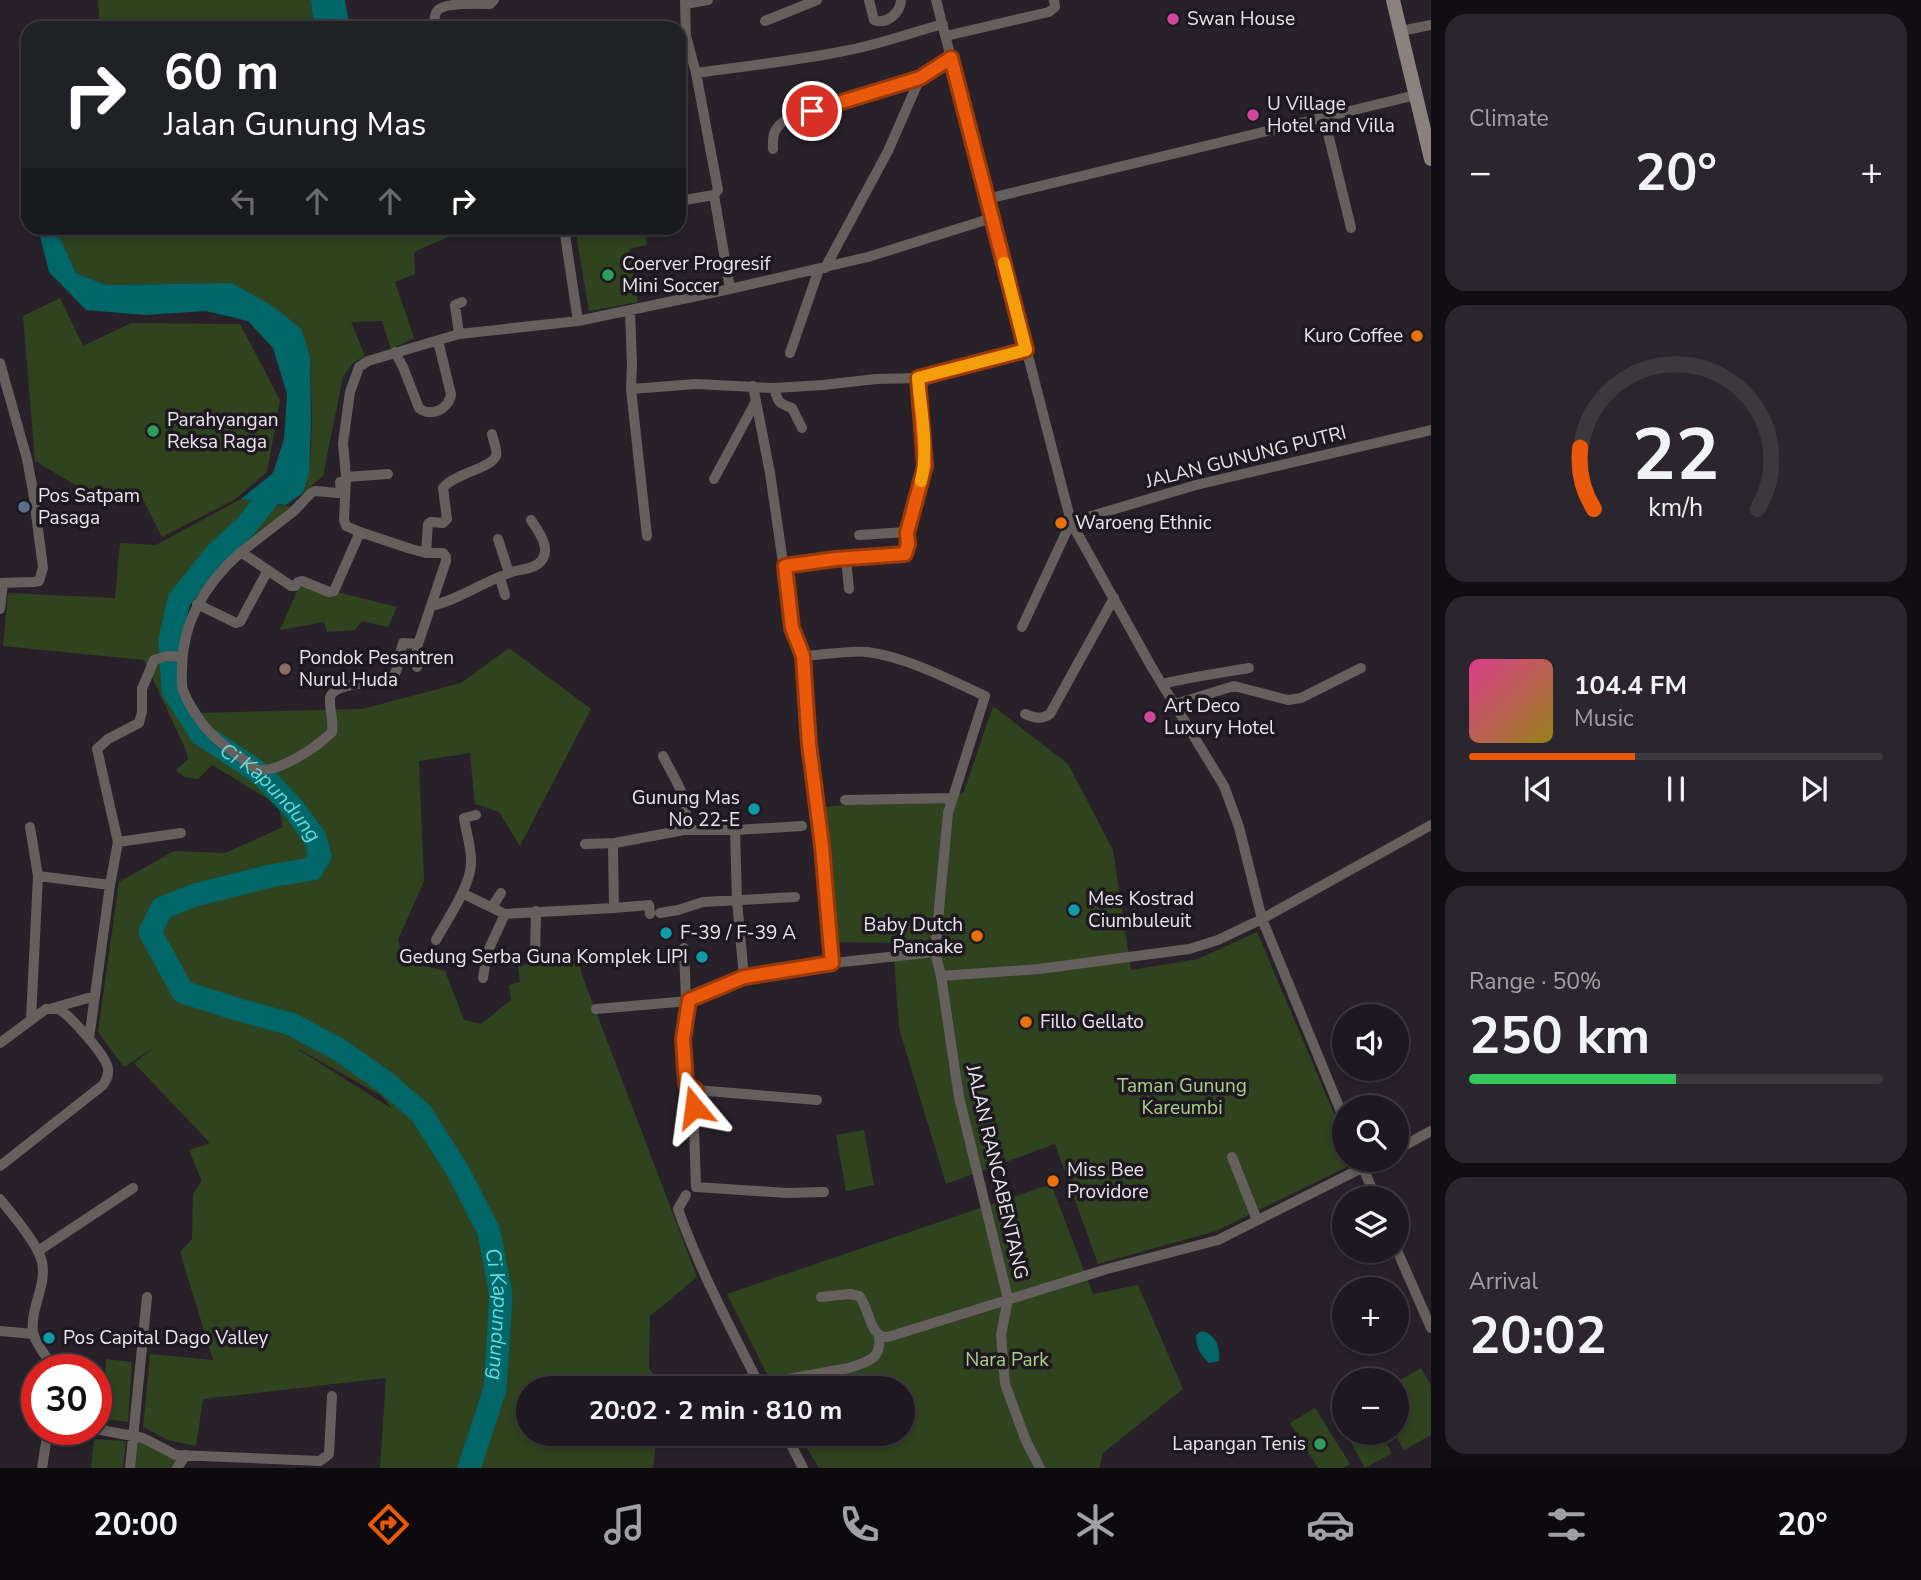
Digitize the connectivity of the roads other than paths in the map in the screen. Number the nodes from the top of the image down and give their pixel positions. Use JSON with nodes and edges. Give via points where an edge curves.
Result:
{"nodes":[{"id":1,"x":494,"y":0,"type":"edge"},
{"id":2,"x":708,"y":0,"type":"edge"},
{"id":3,"x":817,"y":0,"type":"edge"},
{"id":4,"x":869,"y":0,"type":"edge"},
{"id":5,"x":901,"y":0,"type":"edge"},
{"id":6,"x":936,"y":0,"type":"edge"},
{"id":7,"x":1054,"y":0,"type":"edge"},
{"id":8,"x":1393,"y":0,"type":"edge"},
{"id":9,"x":685,"y":2,"type":"edge"},
{"id":10,"x":434,"y":21,"type":"edge"},
{"id":11,"x":686,"y":21,"type":"edge"},
{"id":12,"x":765,"y":21,"type":"dead end"},
{"id":13,"x":943,"y":24,"type":"junction"},
{"id":14,"x":1431,"y":25,"type":"edge"},
{"id":15,"x":1401,"y":31,"type":"junction"},
{"id":16,"x":686,"y":36,"type":"edge"},
{"id":17,"x":946,"y":36,"type":"junction"},
{"id":18,"x":951,"y":58,"type":"junction"},
{"id":19,"x":696,"y":73,"type":"junction"},
{"id":20,"x":920,"y":78,"type":"junction"},
{"id":21,"x":1416,"y":95,"type":"junction"},
{"id":22,"x":1324,"y":117,"type":"junction"},
{"id":23,"x":773,"y":149,"type":"dead end"},
{"id":24,"x":1431,"y":159,"type":"edge"},
{"id":25,"x":714,"y":195,"type":"junction"},
{"id":26,"x":987,"y":199,"type":"junction"},
{"id":27,"x":686,"y":200,"type":"edge"},
{"id":28,"x":992,"y":218,"type":"junction"},
{"id":29,"x":1351,"y":228,"type":"dead end"},
{"id":30,"x":565,"y":235,"type":"edge"},
{"id":31,"x":822,"y":268,"type":"junction"},
{"id":32,"x":730,"y":289,"type":"junction"},
{"id":33,"x":462,"y":302,"type":"dead end"},
{"id":34,"x":630,"y":310,"type":"junction"},
{"id":35,"x":578,"y":321,"type":"junction"},
{"id":36,"x":459,"y":334,"type":"junction"},
{"id":37,"x":438,"y":341,"type":"junction"},
{"id":38,"x":1026,"y":350,"type":"junction"},
{"id":39,"x":394,"y":352,"type":"junction"},
{"id":40,"x":790,"y":352,"type":"dead end"},
{"id":41,"x":0,"y":363,"type":"edge"},
{"id":42,"x":918,"y":378,"type":"junction"},
{"id":43,"x":753,"y":386,"type":"junction"},
{"id":44,"x":774,"y":388,"type":"junction"},
{"id":45,"x":631,"y":389,"type":"junction"},
{"id":46,"x":756,"y":400,"type":"junction"},
{"id":47,"x":802,"y":428,"type":"dead end"},
{"id":48,"x":1431,"y":430,"type":"edge"},
{"id":49,"x":492,"y":434,"type":"dead end"},
{"id":50,"x":344,"y":458,"type":"junction"},
{"id":51,"x":388,"y":474,"type":"dead end"},
{"id":52,"x":346,"y":477,"type":"junction"},
{"id":53,"x":714,"y":479,"type":"dead end"},
{"id":54,"x":531,"y":520,"type":"dead end"},
{"id":55,"x":1071,"y":522,"type":"junction"},
{"id":56,"x":360,"y":532,"type":"junction"},
{"id":57,"x":907,"y":533,"type":"junction"},
{"id":58,"x":859,"y":535,"type":"dead end"},
{"id":59,"x":647,"y":536,"type":"dead end"},
{"id":60,"x":498,"y":539,"type":"dead end"},
{"id":61,"x":241,"y":552,"type":"junction"},
{"id":62,"x":426,"y":553,"type":"junction"},
{"id":63,"x":846,"y":559,"type":"junction"},
{"id":64,"x":785,"y":566,"type":"junction"},
{"id":65,"x":268,"y":570,"type":"junction"},
{"id":66,"x":505,"y":575,"type":"junction"},
{"id":67,"x":1,"y":583,"type":"edge"},
{"id":68,"x":849,"y":589,"type":"dead end"},
{"id":69,"x":505,"y":596,"type":"dead end"},
{"id":70,"x":1114,"y":598,"type":"junction"},
{"id":71,"x":197,"y":604,"type":"junction"},
{"id":72,"x":430,"y":606,"type":"junction"},
{"id":73,"x":0,"y":609,"type":"edge"},
{"id":74,"x":1022,"y":627,"type":"dead end"},
{"id":75,"x":418,"y":644,"type":"junction"},
{"id":76,"x":803,"y":656,"type":"junction"},
{"id":77,"x":181,"y":657,"type":"junction"},
{"id":78,"x":417,"y":667,"type":"dead end"},
{"id":79,"x":1249,"y":668,"type":"dead end"},
{"id":80,"x":1361,"y":668,"type":"dead end"},
{"id":81,"x":1162,"y":684,"type":"junction"},
{"id":82,"x":1175,"y":704,"type":"junction"},
{"id":83,"x":1026,"y":713,"type":"dead end"},
{"id":84,"x":663,"y":756,"type":"dead end"},
{"id":85,"x":952,"y":798,"type":"junction"},
{"id":86,"x":845,"y":800,"type":"dead end"},
{"id":87,"x":476,"y":815,"type":"dead end"},
{"id":88,"x":1431,"y":825,"type":"edge"},
{"id":89,"x":802,"y":826,"type":"dead end"},
{"id":90,"x":30,"y":827,"type":"dead end"},
{"id":91,"x":734,"y":830,"type":"junction"},
{"id":92,"x":684,"y":831,"type":"junction"},
{"id":93,"x":181,"y":833,"type":"dead end"},
{"id":94,"x":118,"y":842,"type":"junction"},
{"id":95,"x":615,"y":843,"type":"junction"},
{"id":96,"x":585,"y":844,"type":"dead end"},
{"id":97,"x":38,"y":876,"type":"junction"},
{"id":98,"x":110,"y":885,"type":"junction"},
{"id":99,"x":462,"y":893,"type":"junction"},
{"id":100,"x":501,"y":893,"type":"dead end"},
{"id":101,"x":795,"y":897,"type":"dead end"},
{"id":102,"x":737,"y":901,"type":"junction"},
{"id":103,"x":492,"y":907,"type":"junction"},
{"id":104,"x":614,"y":908,"type":"junction"},
{"id":105,"x":536,"y":911,"type":"junction"},
{"id":106,"x":505,"y":914,"type":"junction"},
{"id":107,"x":1262,"y":919,"type":"junction"},
{"id":108,"x":436,"y":940,"type":"dead end"},
{"id":109,"x":684,"y":948,"type":"dead end"},
{"id":110,"x":935,"y":951,"type":"junction"},
{"id":111,"x":535,"y":958,"type":"dead end"},
{"id":112,"x":832,"y":963,"type":"junction"},
{"id":113,"x":942,"y":976,"type":"junction"},
{"id":114,"x":744,"y":977,"type":"junction"},
{"id":115,"x":484,"y":978,"type":"dead end"},
{"id":116,"x":95,"y":996,"type":"junction"},
{"id":117,"x":687,"y":1001,"type":"junction"},
{"id":118,"x":52,"y":1008,"type":"junction"},
{"id":119,"x":596,"y":1009,"type":"dead end"},
{"id":120,"x":31,"y":1019,"type":"junction"},
{"id":121,"x":89,"y":1039,"type":"junction"},
{"id":122,"x":0,"y":1043,"type":"edge"},
{"id":123,"x":696,"y":1090,"type":"junction"},
{"id":124,"x":1335,"y":1095,"type":"edge"},
{"id":125,"x":817,"y":1100,"type":"dead end"},
{"id":126,"x":1431,"y":1131,"type":"edge"},
{"id":127,"x":1409,"y":1143,"type":"edge"},
{"id":128,"x":1231,"y":1157,"type":"dead end"},
{"id":129,"x":0,"y":1166,"type":"edge"},
{"id":130,"x":1346,"y":1172,"type":"edge"},
{"id":131,"x":133,"y":1188,"type":"dead end"},
{"id":132,"x":824,"y":1192,"type":"dead end"},
{"id":133,"x":685,"y":1195,"type":"dead end"},
{"id":134,"x":0,"y":1199,"type":"edge"},
{"id":135,"x":1257,"y":1220,"type":"junction"},
{"id":136,"x":38,"y":1251,"type":"junction"},
{"id":137,"x":1403,"y":1263,"type":"edge"},
{"id":138,"x":147,"y":1297,"type":"dead end"},
{"id":139,"x":821,"y":1297,"type":"dead end"},
{"id":140,"x":1009,"y":1299,"type":"junction"},
{"id":141,"x":1431,"y":1328,"type":"edge"},
{"id":142,"x":0,"y":1331,"type":"edge"},
{"id":143,"x":33,"y":1334,"type":"junction"},
{"id":144,"x":879,"y":1336,"type":"junction"},
{"id":145,"x":45,"y":1354,"type":"edge"},
{"id":146,"x":755,"y":1376,"type":"edge"},
{"id":147,"x":809,"y":1376,"type":"edge"},
{"id":148,"x":332,"y":1396,"type":"dead end"},
{"id":149,"x":112,"y":1432,"type":"edge"},
{"id":150,"x":133,"y":1436,"type":"junction"},
{"id":151,"x":46,"y":1445,"type":"edge"},
{"id":152,"x":792,"y":1446,"type":"edge"},
{"id":153,"x":186,"y":1455,"type":"junction"},
{"id":154,"x":42,"y":1468,"type":"edge"},
{"id":155,"x":130,"y":1468,"type":"edge"},
{"id":156,"x":177,"y":1468,"type":"edge"},
{"id":157,"x":803,"y":1468,"type":"edge"},
{"id":158,"x":1040,"y":1468,"type":"edge"}],
"edges":[{"from":1,"to":10,"type":"street","via":[[490,4],[444,5]]},
{"from":2,"to":9,"type":"street"},
{"from":3,"to":12,"type":"street"},
{"from":4,"to":5,"type":"street","via":[[874,20],[879,22],[897,13]]},
{"from":6,"to":13,"type":"street"},
{"from":7,"to":17,"type":"street","via":[[1055,7],[1049,12]]},
{"from":8,"to":15,"type":"main road"},
{"from":9,"to":11,"type":"street"},
{"from":13,"to":17,"type":"street"},
{"from":13,"to":19,"type":"street","via":[[848,51]]},
{"from":14,"to":15,"type":"street"},
{"from":15,"to":21,"type":"main road"},
{"from":16,"to":19,"type":"street"},
{"from":17,"to":18,"type":"street"},
{"from":18,"to":20,"type":"street"},
{"from":18,"to":26,"type":"street"},
{"from":19,"to":25,"type":"street","via":[[718,190]]},
{"from":20,"to":23,"type":"street","via":[[789,118],[774,129]]},
{"from":20,"to":31,"type":"street","via":[[888,151]]},
{"from":21,"to":22,"type":"street"},
{"from":21,"to":24,"type":"main road"},
{"from":22,"to":26,"type":"street"},
{"from":22,"to":29,"type":"street"},
{"from":25,"to":27,"type":"street"},
{"from":25,"to":32,"type":"street"},
{"from":26,"to":28,"type":"street"},
{"from":28,"to":31,"type":"street"},
{"from":28,"to":38,"type":"street"},
{"from":30,"to":35,"type":"street"},
{"from":31,"to":32,"type":"street"},
{"from":31,"to":40,"type":"street"},
{"from":32,"to":34,"type":"street"},
{"from":33,"to":36,"type":"street","via":[[456,305]]},
{"from":34,"to":35,"type":"street"},
{"from":34,"to":45,"type":"street"},
{"from":35,"to":36,"type":"street"},
{"from":36,"to":37,"type":"street"},
{"from":37,"to":39,"type":"street"},
{"from":37,"to":39,"type":"street","via":[[451,394],[443,408],[430,413],[419,408]]},
{"from":38,"to":42,"type":"street"},
{"from":38,"to":55,"type":"street"},
{"from":39,"to":50,"type":"street","via":[[359,367],[350,392]]},
{"from":41,"to":67,"type":"street","via":[[27,459],[43,568],[39,581]]},
{"from":42,"to":44,"type":"street"},
{"from":42,"to":57,"type":"street","via":[[925,466]]},
{"from":43,"to":44,"type":"street"},
{"from":43,"to":45,"type":"street"},
{"from":43,"to":46,"type":"street"},
{"from":44,"to":47,"type":"street","via":[[777,400],[792,408]]},
{"from":45,"to":59,"type":"street"},
{"from":46,"to":53,"type":"street"},
{"from":46,"to":64,"type":"street"},
{"from":48,"to":55,"type":"street","name":"JALAN GUNUNG PUTRI","via":[[1196,485]]},
{"from":49,"to":62,"type":"street","via":[[495,458],[443,488],[447,519],[428,524]]},
{"from":50,"to":52,"type":"street"},
{"from":50,"to":61,"type":"street","via":[[339,465],[341,492],[311,493]]},
{"from":51,"to":52,"type":"street"},
{"from":52,"to":56,"type":"street","via":[[344,520],[346,526]]},
{"from":54,"to":66,"type":"street","via":[[544,542],[544,556],[532,567]]},
{"from":55,"to":70,"type":"street"},
{"from":55,"to":74,"type":"street"},
{"from":56,"to":62,"type":"street"},
{"from":56,"to":65,"type":"street","via":[[334,591],[302,581],[291,586]]},
{"from":57,"to":58,"type":"street"},
{"from":57,"to":63,"type":"street","via":[[905,554]]},
{"from":60,"to":66,"type":"street"},
{"from":61,"to":65,"type":"street"},
{"from":61,"to":71,"type":"street","via":[[209,584]]},
{"from":62,"to":72,"type":"street","via":[[446,557]]},
{"from":63,"to":64,"type":"street"},
{"from":63,"to":68,"type":"street"},
{"from":64,"to":76,"type":"street","via":[[792,628]]},
{"from":65,"to":71,"type":"street","via":[[240,622]]},
{"from":66,"to":69,"type":"street"},
{"from":66,"to":72,"type":"street"},
{"from":67,"to":73,"type":"street"},
{"from":70,"to":81,"type":"street"},
{"from":70,"to":83,"type":"street","via":[[1050,714],[1034,718]]},
{"from":71,"to":77,"type":"street"},
{"from":72,"to":75,"type":"street"},
{"from":75,"to":77,"type":"street","via":[[403,643],[393,678],[334,692],[330,697],[332,732],[294,760],[260,771],[202,724],[182,688]]},
{"from":75,"to":78,"type":"street"},
{"from":76,"to":85,"type":"street","name":"JALAN RANCABENTANG","via":[[866,652],[895,658],[985,696]]},
{"from":76,"to":112,"type":"street"},
{"from":77,"to":94,"type":"street","via":[[154,660],[142,689],[139,723],[97,749]]},
{"from":79,"to":81,"type":"street"},
{"from":80,"to":82,"type":"street","via":[[1301,698],[1288,700],[1234,687]]},
{"from":81,"to":82,"type":"street"},
{"from":82,"to":107,"type":"street","via":[[1224,786]]},
{"from":84,"to":92,"type":"street","via":[[687,807]]},
{"from":85,"to":86,"type":"street"},
{"from":85,"to":110,"type":"street","name":"JALAN RANCABENTANG"},
{"from":87,"to":99,"type":"street","via":[[464,818],[472,862]]},
{"from":88,"to":107,"type":"street"},
{"from":89,"to":91,"type":"street"},
{"from":90,"to":97,"type":"street"},
{"from":91,"to":92,"type":"street"},
{"from":91,"to":102,"type":"street"},
{"from":92,"to":95,"type":"street"},
{"from":93,"to":94,"type":"street"},
{"from":94,"to":98,"type":"street"},
{"from":95,"to":96,"type":"street"},
{"from":95,"to":104,"type":"street"},
{"from":97,"to":98,"type":"street"},
{"from":97,"to":120,"type":"street"},
{"from":98,"to":116,"type":"street"},
{"from":99,"to":103,"type":"street"},
{"from":99,"to":108,"type":"street"},
{"from":100,"to":103,"type":"street"},
{"from":101,"to":102,"type":"street"},
{"from":102,"to":104,"type":"street","via":[[703,902],[655,914],[649,905]]},
{"from":102,"to":114,"type":"street"},
{"from":103,"to":106,"type":"street"},
{"from":104,"to":105,"type":"street"},
{"from":105,"to":106,"type":"street"},
{"from":105,"to":111,"type":"street"},
{"from":106,"to":115,"type":"street","via":[[487,953]]},
{"from":107,"to":113,"type":"street","via":[[1189,949],[1039,969]]},
{"from":107,"to":124,"type":"street"},
{"from":109,"to":117,"type":"street"},
{"from":110,"to":112,"type":"street"},
{"from":110,"to":113,"type":"street","name":"JALAN RANCABENTANG"},
{"from":112,"to":114,"type":"street"},
{"from":113,"to":140,"type":"street","name":"JALAN RANCABENTANG","via":[[959,1097]]},
{"from":114,"to":117,"type":"street"},
{"from":116,"to":118,"type":"street"},
{"from":116,"to":121,"type":"street"},
{"from":117,"to":119,"type":"street"},
{"from":117,"to":123,"type":"street","via":[[683,1039],[686,1084]]},
{"from":118,"to":120,"type":"street"},
{"from":118,"to":121,"type":"street","via":[[64,1012]]},
{"from":120,"to":122,"type":"street"},
{"from":121,"to":129,"type":"street","via":[[107,1062],[109,1071],[103,1085]]},
{"from":123,"to":125,"type":"street"},
{"from":123,"to":132,"type":"street","via":[[696,1187]]},
{"from":126,"to":127,"type":"street"},
{"from":128,"to":135,"type":"street"},
{"from":130,"to":135,"type":"street"},
{"from":131,"to":136,"type":"street"},
{"from":133,"to":146,"type":"street","via":[[678,1209],[692,1248]]},
{"from":134,"to":136,"type":"street"},
{"from":135,"to":140,"type":"street","via":[[1219,1240]]},
{"from":136,"to":143,"type":"street","via":[[43,1278]]},
{"from":137,"to":141,"type":"street"},
{"from":138,"to":150,"type":"street"},
{"from":139,"to":144,"type":"street","via":[[859,1296]]},
{"from":140,"to":144,"type":"street"},
{"from":140,"to":158,"type":"street","name":"JALAN RANCABENTANG","via":[[1001,1335],[1005,1384]]},
{"from":142,"to":143,"type":"street"},
{"from":143,"to":145,"type":"street"},
{"from":144,"to":147,"type":"street","via":[[875,1357]]},
{"from":148,"to":153,"type":"street","via":[[328,1454],[320,1461]]},
{"from":149,"to":150,"type":"street"},
{"from":150,"to":153,"type":"street"},
{"from":150,"to":155,"type":"street"},
{"from":151,"to":154,"type":"street"},
{"from":152,"to":157,"type":"street"},
{"from":153,"to":156,"type":"street"}]}
